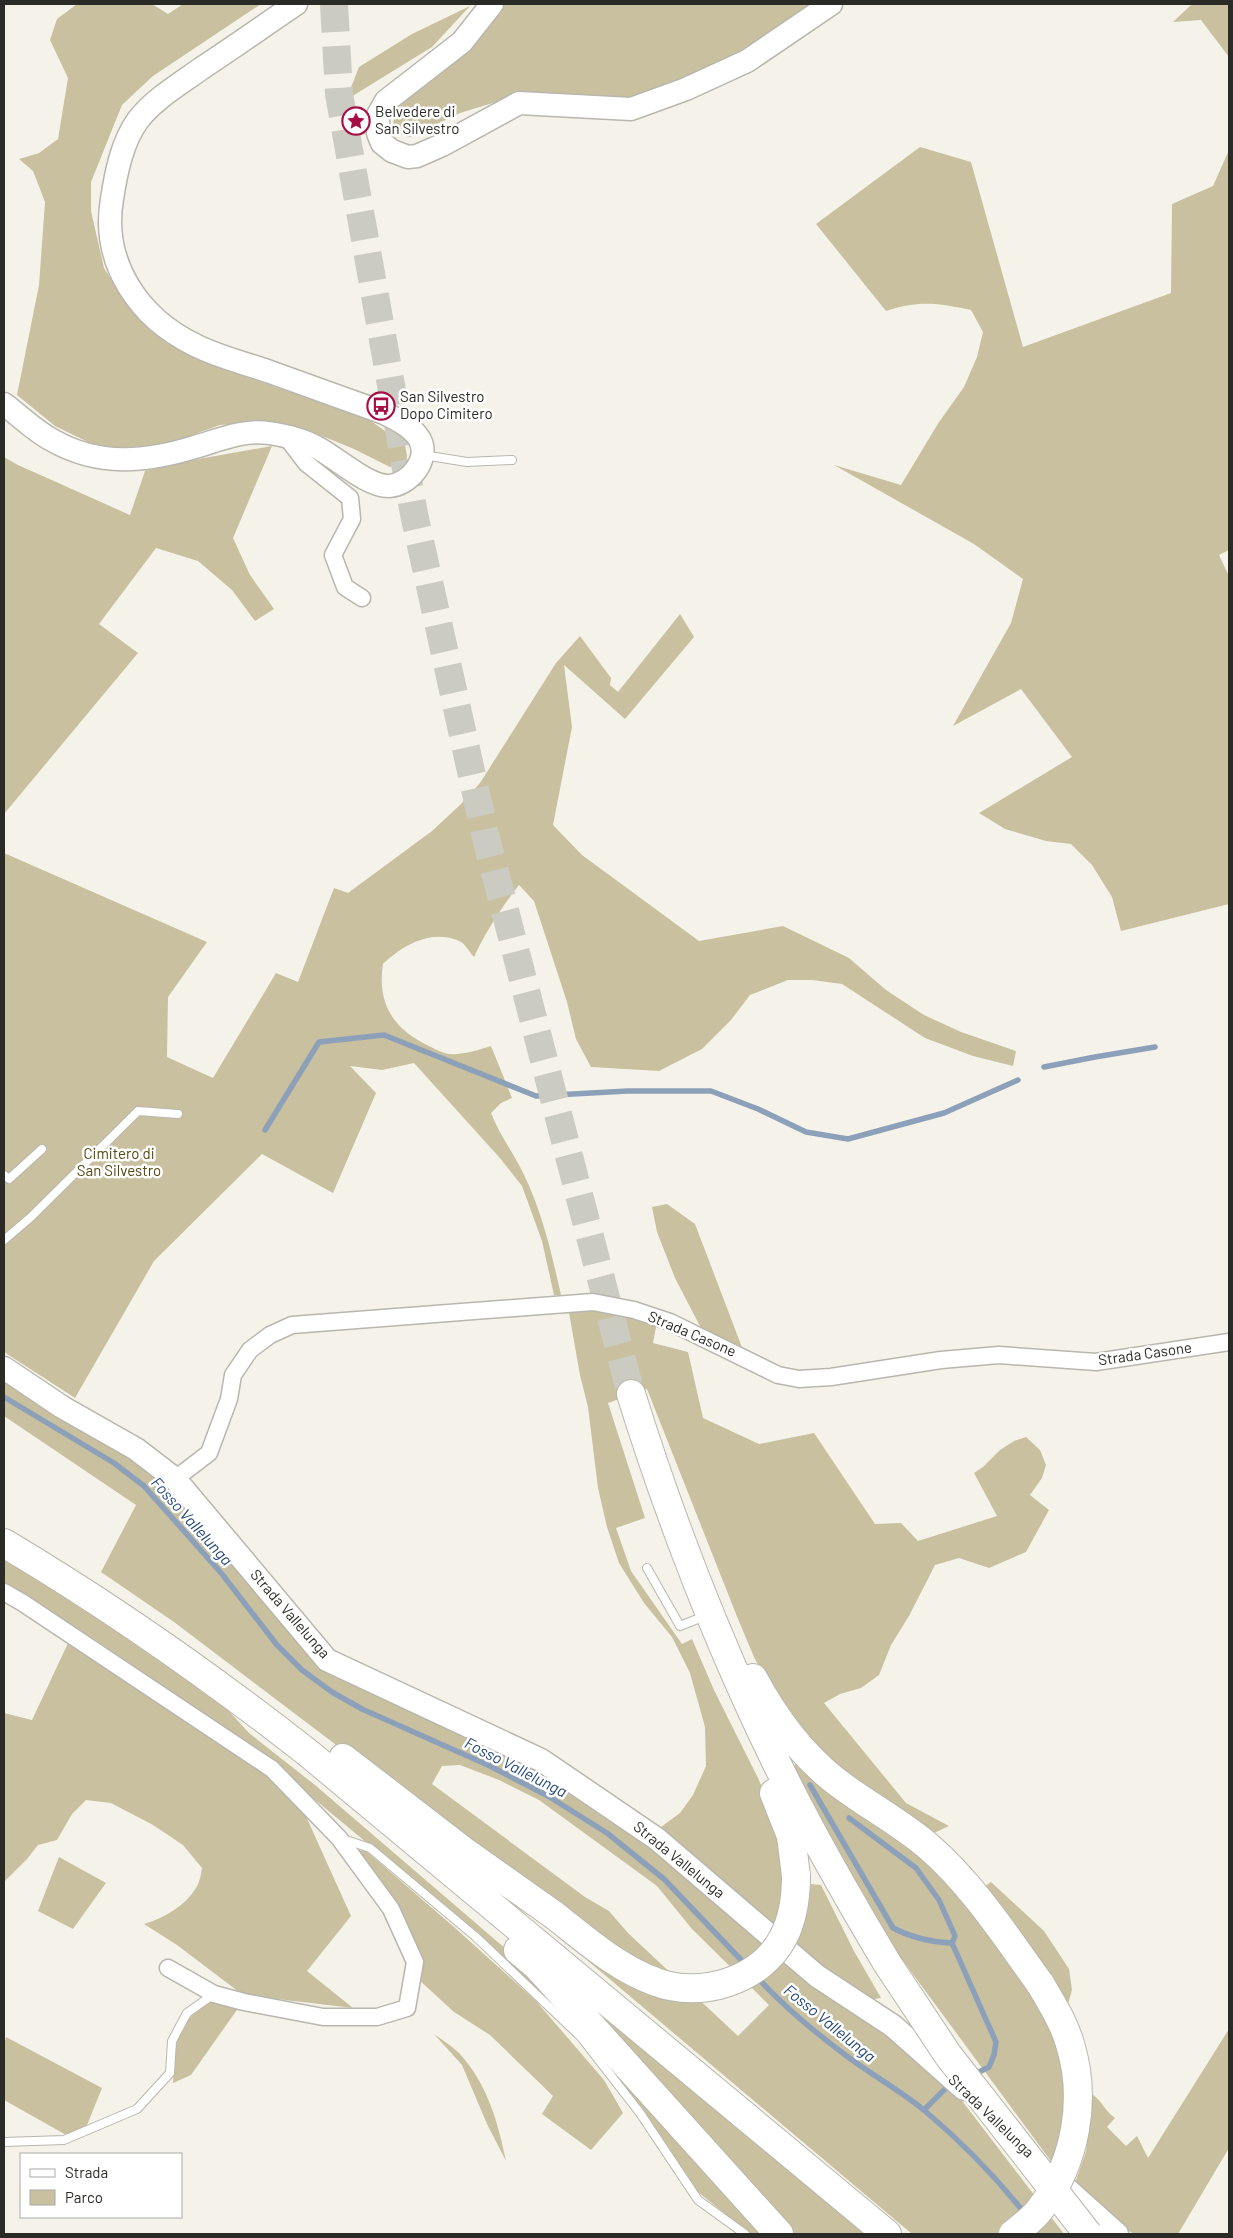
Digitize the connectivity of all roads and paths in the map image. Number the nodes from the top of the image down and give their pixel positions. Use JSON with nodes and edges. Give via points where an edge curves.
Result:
{"nodes":[{"id":1,"x":296,"y":4,"type":"edge"},
{"id":2,"x":492,"y":4,"type":"edge"},
{"id":3,"x":831,"y":4,"type":"edge"},
{"id":4,"x":4,"y":404,"type":"edge"},
{"id":5,"x":287,"y":438,"type":"junction"},
{"id":6,"x":421,"y":455,"type":"junction"},
{"id":7,"x":512,"y":460,"type":"dead end"},
{"id":8,"x":362,"y":598,"type":"dead end"},
{"id":9,"x":178,"y":1114,"type":"dead end"},
{"id":10,"x":42,"y":1149,"type":"dead end"},
{"id":11,"x":4,"y":1175,"type":"edge"},
{"id":12,"x":4,"y":1240,"type":"edge"},
{"id":13,"x":1229,"y":1342,"type":"edge"},
{"id":14,"x":4,"y":1368,"type":"edge"},
{"id":15,"x":631,"y":1394,"type":"tunnel mouth"},
{"id":16,"x":175,"y":1479,"type":"junction"},
{"id":17,"x":4,"y":1543,"type":"edge"},
{"id":18,"x":647,"y":1568,"type":"dead end"},
{"id":19,"x":4,"y":1592,"type":"edge"},
{"id":20,"x":714,"y":1626,"type":"junction"},
{"id":21,"x":745,"y":1698,"type":"junction"},
{"id":22,"x":254,"y":1710,"type":"junction"},
{"id":23,"x":339,"y":1838,"type":"junction"},
{"id":24,"x":481,"y":1897,"type":"junction"},
{"id":25,"x":168,"y":1968,"type":"dead end"},
{"id":26,"x":214,"y":1994,"type":"junction"},
{"id":27,"x":4,"y":2142,"type":"edge"},
{"id":28,"x":745,"y":2234,"type":"edge"},
{"id":29,"x":779,"y":2234,"type":"edge"},
{"id":30,"x":887,"y":2234,"type":"edge"},
{"id":31,"x":1013,"y":2234,"type":"edge"},
{"id":32,"x":1088,"y":2234,"type":"edge"},
{"id":33,"x":1117,"y":2234,"type":"edge"}],
"edges":[{"from":1,"to":6,"type":"street","via":[[174,89],[137,121],[122,152],[114,186],[110,212],[111,240],[120,271],[137,301],[161,326],[195,346],[387,414],[408,427],[420,440]]},
{"from":2,"to":3,"type":"street","via":[[462,42],[381,108],[376,123],[378,133],[382,143],[392,151],[417,156],[519,103],[631,109],[686,89],[747,61]]},
{"from":4,"to":5,"type":"street","via":[[52,440],[78,452],[108,460],[162,457],[254,432]]},
{"from":5,"to":6,"type":"street","via":[[315,446],[375,484],[387,486],[401,484],[410,477]]},
{"from":5,"to":8,"type":"street","via":[[306,463],[350,498],[352,519],[333,555],[345,587]]},
{"from":6,"to":7,"type":"lane","via":[[467,462]]},
{"from":9,"to":12,"type":"lane","via":[[138,1110]]},
{"from":10,"to":11,"type":"lane","via":[[9,1179]]},
{"from":13,"to":16,"type":"street","name":"Strada Casone","via":[[1096,1362],[999,1355],[799,1379],[778,1375],[670,1322],[634,1310],[593,1302],[292,1325],[270,1335],[250,1350],[233,1375],[230,1399],[209,1453]]},
{"from":14,"to":16,"type":"street","name":"Strada Vallelunga","via":[[62,1407],[136,1449]]},
{"from":15,"to":20,"type":"highway","via":[[673,1523]]},
{"from":16,"to":33,"type":"street","name":"Strada Vallelunga","via":[[327,1660],[541,1760],[657,1839],[817,1976],[893,2026]]},
{"from":17,"to":22,"type":"highway","via":[[103,1604]]},
{"from":18,"to":20,"type":"lane","via":[[680,1626]]},
{"from":19,"to":23,"type":"street","via":[[272,1769]]},
{"from":20,"to":21,"type":"highway"},
{"from":20,"to":31,"type":"highway","bridge":true,"via":[[739,1647],[769,1705],[795,1742],[814,1762],[855,1795],[909,1830],[942,1859],[998,1926],[1041,1985],[1062,2023],[1076,2071],[1076,2128],[1066,2163],[1050,2195],[1040,2210]]},
{"from":21,"to":22,"type":"highway","bridge":true,"via":[[744,1728],[791,1836],[796,1896],[782,1940],[775,1949],[748,1973],[724,1985],[709,1988],[658,1984],[638,1975],[465,1852],[278,1708]]},
{"from":21,"to":32,"type":"highway","bridge":true,"via":[[818,1845],[887,1963],[948,2055]]},
{"from":22,"to":24,"type":"highway"},
{"from":23,"to":26,"type":"street","via":[[391,1909],[415,1962],[407,2008],[377,2017],[324,2017]]},
{"from":23,"to":28,"type":"lane","via":[[370,1848],[476,1937],[581,2037],[640,2113],[698,2200]]},
{"from":24,"to":29,"type":"highway","via":[[486,1923],[537,1966]]},
{"from":24,"to":30,"type":"highway"},
{"from":25,"to":26,"type":"street"},
{"from":26,"to":27,"type":"lane","via":[[187,2013],[172,2041],[170,2073],[137,2109],[64,2140]]}]}
